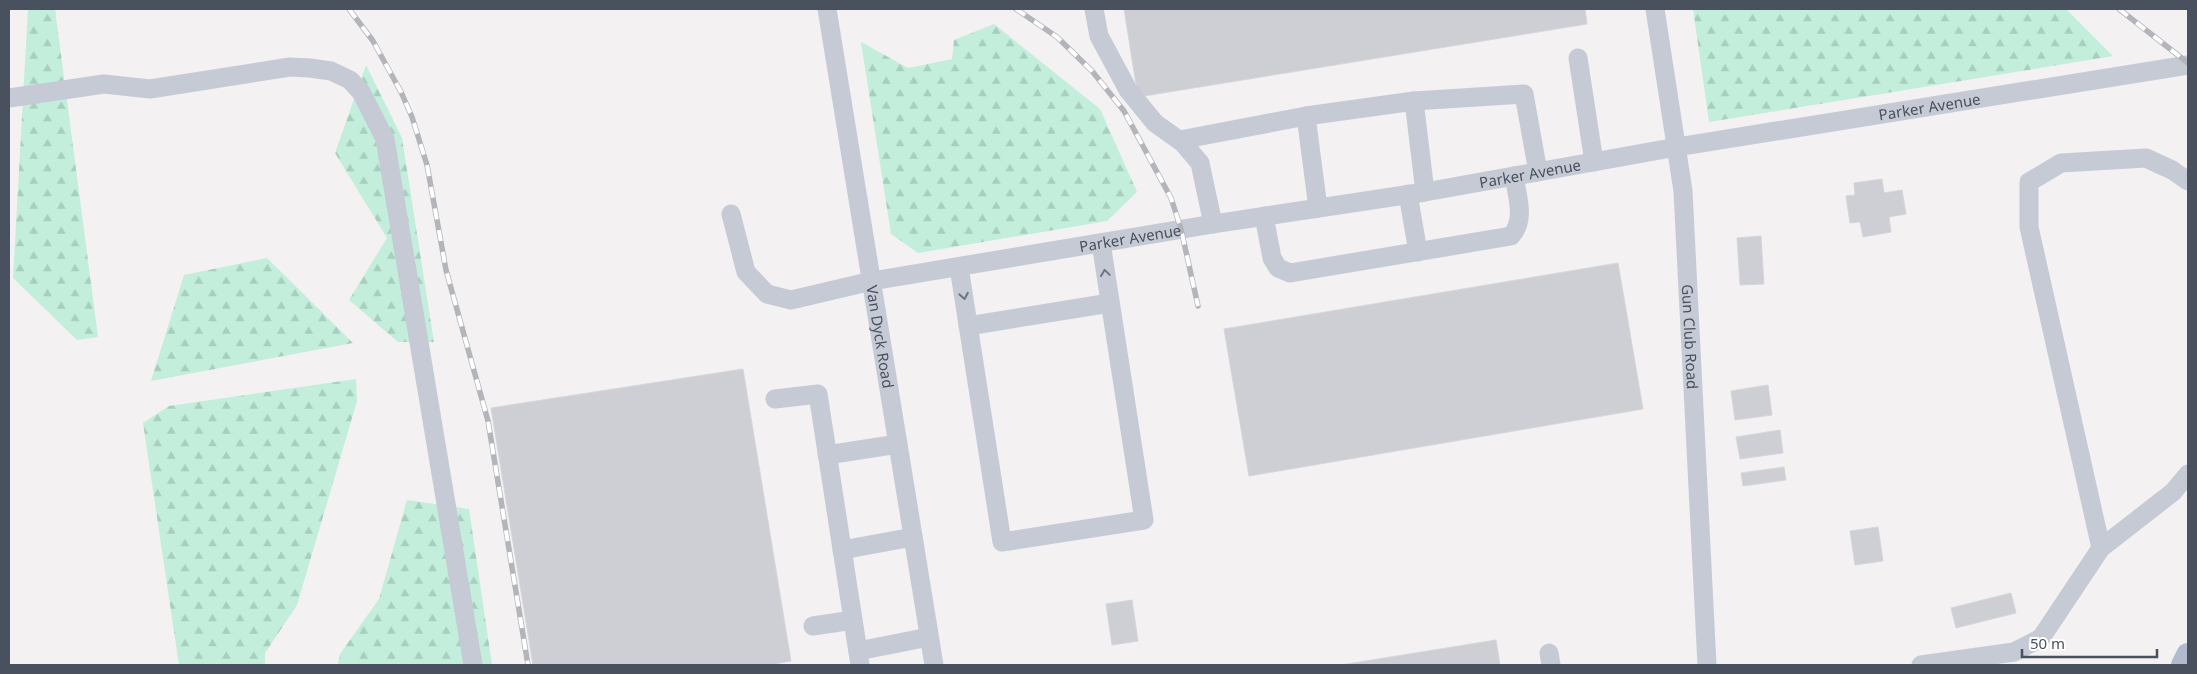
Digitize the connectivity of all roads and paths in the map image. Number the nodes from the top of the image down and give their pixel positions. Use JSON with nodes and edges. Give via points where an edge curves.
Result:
{"nodes":[{"id":1,"x":827,"y":9,"type":"edge"},
{"id":2,"x":1094,"y":9,"type":"edge"},
{"id":3,"x":1656,"y":9,"type":"edge"},
{"id":4,"x":1578,"y":58,"type":"dead end"},
{"id":5,"x":2188,"y":65,"type":"edge"},
{"id":6,"x":9,"y":98,"type":"edge"},
{"id":7,"x":1414,"y":101,"type":"junction"},
{"id":8,"x":1306,"y":116,"type":"junction"},
{"id":9,"x":1180,"y":140,"type":"junction"},
{"id":10,"x":1677,"y":147,"type":"junction"},
{"id":11,"x":1594,"y":162,"type":"junction"},
{"id":12,"x":1538,"y":172,"type":"junction"},
{"id":13,"x":1514,"y":176,"type":"junction"},
{"id":14,"x":2188,"y":181,"type":"edge"},
{"id":15,"x":1417,"y":193,"type":"junction"},
{"id":16,"x":1318,"y":208,"type":"junction"},
{"id":17,"x":730,"y":214,"type":"dead end"},
{"id":18,"x":1264,"y":216,"type":"junction"},
{"id":19,"x":1213,"y":224,"type":"junction"},
{"id":20,"x":1101,"y":243,"type":"junction"},
{"id":21,"x":1418,"y":252,"type":"junction"},
{"id":22,"x":959,"y":267,"type":"junction"},
{"id":23,"x":872,"y":281,"type":"junction"},
{"id":24,"x":1110,"y":303,"type":"junction"},
{"id":25,"x":968,"y":326,"type":"junction"},
{"id":26,"x":775,"y":399,"type":"dead end"},
{"id":27,"x":898,"y":444,"type":"junction"},
{"id":28,"x":827,"y":455,"type":"junction"},
{"id":29,"x":2188,"y":474,"type":"edge"},
{"id":30,"x":913,"y":537,"type":"junction"},
{"id":31,"x":2101,"y":548,"type":"junction"},
{"id":32,"x":842,"y":550,"type":"junction"},
{"id":33,"x":853,"y":620,"type":"junction"},
{"id":34,"x":813,"y":626,"type":"dead end"},
{"id":35,"x":930,"y":637,"type":"junction"},
{"id":36,"x":2188,"y":654,"type":"edge"},
{"id":37,"x":859,"y":658,"type":"edge"},
{"id":38,"x":2015,"y":659,"type":"edge"},
{"id":39,"x":473,"y":665,"type":"edge"},
{"id":40,"x":934,"y":665,"type":"edge"},
{"id":41,"x":1708,"y":665,"type":"edge"},
{"id":42,"x":1921,"y":665,"type":"edge"},
{"id":43,"x":2183,"y":665,"type":"edge"}],
"edges":[{"from":1,"to":23,"type":"street","name":"Van Dyck Road"},
{"from":2,"to":9,"type":"street","via":[[1099,36],[1128,90],[1155,122]]},
{"from":3,"to":10,"type":"street","name":"Gun Club Road"},
{"from":4,"to":11,"type":"street"},
{"from":5,"to":10,"type":"street","name":"Parker Avenue"},
{"from":6,"to":39,"type":"street","via":[[104,84],[150,89],[290,67],[331,71],[350,80],[361,92],[385,139]]},
{"from":7,"to":8,"type":"street"},
{"from":7,"to":12,"type":"street","via":[[1524,94]]},
{"from":7,"to":15,"type":"street"},
{"from":8,"to":9,"type":"street"},
{"from":8,"to":16,"type":"street"},
{"from":9,"to":19,"type":"street","via":[[1200,163]]},
{"from":10,"to":11,"type":"street","name":"Parker Avenue"},
{"from":10,"to":41,"type":"street","name":"Gun Club Road","via":[[1683,191]]},
{"from":11,"to":12,"type":"street","name":"Parker Avenue"},
{"from":12,"to":13,"type":"street","name":"Parker Avenue"},
{"from":13,"to":15,"type":"street","name":"Parker Avenue"},
{"from":13,"to":21,"type":"street","via":[[1520,211],[1518,228],[1511,236]]},
{"from":14,"to":31,"type":"street","via":[[2146,158],[2061,163],[2029,182],[2029,226]]},
{"from":15,"to":16,"type":"street","name":"Parker Avenue"},
{"from":15,"to":21,"type":"street"},
{"from":16,"to":18,"type":"street","name":"Parker Avenue"},
{"from":17,"to":23,"type":"street","name":"Parker Avenue","via":[[746,272],[767,294],[791,300]]},
{"from":18,"to":19,"type":"street","name":"Parker Avenue"},
{"from":18,"to":21,"type":"street","via":[[1272,258],[1278,268],[1290,273]]},
{"from":19,"to":20,"type":"street","name":"Parker Avenue"},
{"from":20,"to":22,"type":"street","name":"Parker Avenue"},
{"from":24,"to":20,"type":"street","one_way":true},
{"from":22,"to":23,"type":"street","name":"Parker Avenue"},
{"from":22,"to":25,"type":"street","one_way":true},
{"from":23,"to":27,"type":"street","name":"Van Dyck Road"},
{"from":24,"to":25,"type":"street"},
{"from":24,"to":25,"type":"street","via":[[1144,520],[1002,542]]},
{"from":26,"to":28,"type":"street","via":[[818,394]]},
{"from":27,"to":28,"type":"street"},
{"from":27,"to":30,"type":"street","name":"Van Dyck Road"},
{"from":28,"to":32,"type":"street"},
{"from":29,"to":31,"type":"street","via":[[2173,492]]},
{"from":30,"to":32,"type":"street"},
{"from":30,"to":35,"type":"street","name":"Van Dyck Road"},
{"from":31,"to":38,"type":"street","via":[[2040,638]]},
{"from":32,"to":33,"type":"street"},
{"from":33,"to":34,"type":"street"},
{"from":33,"to":37,"type":"street"},
{"from":35,"to":37,"type":"street"},
{"from":35,"to":40,"type":"street","name":"Van Dyck Road"},
{"from":36,"to":43,"type":"main road"},
{"from":38,"to":42,"type":"street"}]}
